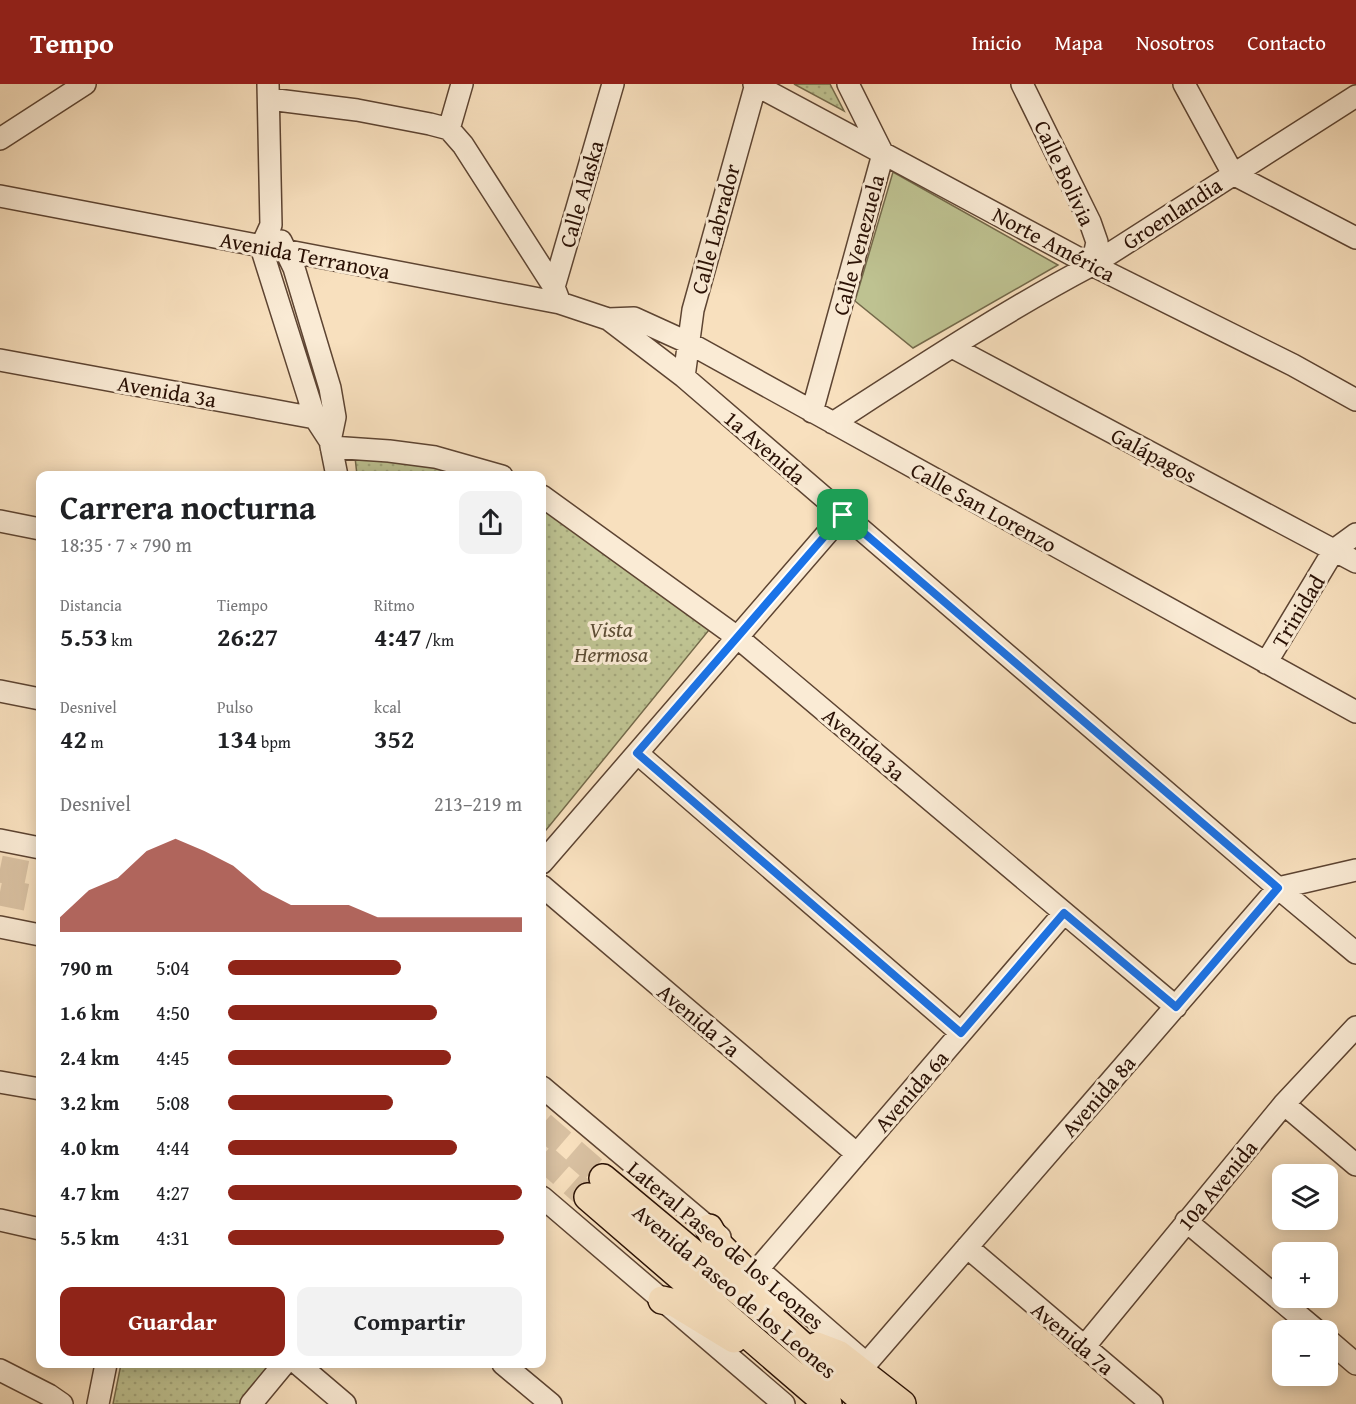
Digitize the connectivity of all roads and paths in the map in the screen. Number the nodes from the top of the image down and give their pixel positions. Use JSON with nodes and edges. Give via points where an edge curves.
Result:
{"nodes":[{"id":1,"x":85,"y":84,"type":"edge"},
{"id":2,"x":462,"y":84,"type":"edge"},
{"id":3,"x":613,"y":84,"type":"edge"},
{"id":4,"x":756,"y":84,"type":"edge"},
{"id":5,"x":848,"y":84,"type":"edge"},
{"id":6,"x":1022,"y":84,"type":"edge"},
{"id":7,"x":1184,"y":84,"type":"edge"},
{"id":8,"x":269,"y":91,"type":"edge"},
{"id":9,"x":1356,"y":96,"type":"edge"},
{"id":10,"x":449,"y":129,"type":"junction"},
{"id":11,"x":0,"y":140,"type":"edge"},
{"id":12,"x":883,"y":154,"type":"junction"},
{"id":13,"x":1233,"y":174,"type":"junction"},
{"id":14,"x":0,"y":194,"type":"edge"},
{"id":15,"x":271,"y":225,"type":"junction"},
{"id":16,"x":1356,"y":238,"type":"edge"},
{"id":17,"x":261,"y":247,"type":"junction"},
{"id":18,"x":286,"y":250,"type":"junction"},
{"id":19,"x":1092,"y":265,"type":"junction"},
{"id":20,"x":557,"y":295,"type":"junction"},
{"id":21,"x":608,"y":319,"type":"junction"},
{"id":22,"x":689,"y":343,"type":"junction"},
{"id":23,"x":952,"y":347,"type":"junction"},
{"id":24,"x":0,"y":360,"type":"edge"},
{"id":25,"x":684,"y":377,"type":"junction"},
{"id":26,"x":1356,"y":400,"type":"edge"},
{"id":27,"x":812,"y":412,"type":"junction"},
{"id":28,"x":325,"y":417,"type":"junction"},
{"id":29,"x":833,"y":423,"type":"junction"},
{"id":30,"x":330,"y":444,"type":"junction"},
{"id":31,"x":336,"y":471,"type":"edge"},
{"id":32,"x":484,"y":471,"type":"edge"},
{"id":33,"x":546,"y":499,"type":"edge"},
{"id":34,"x":843,"y":515,"type":"junction"},
{"id":35,"x":0,"y":521,"type":"edge"},
{"id":36,"x":36,"y":528,"type":"edge"},
{"id":37,"x":1356,"y":534,"type":"edge"},
{"id":38,"x":1334,"y":550,"type":"junction"},
{"id":39,"x":1356,"y":562,"type":"edge"},
{"id":40,"x":737,"y":637,"type":"junction"},
{"id":41,"x":1266,"y":663,"type":"junction"},
{"id":42,"x":0,"y":691,"type":"edge"},
{"id":43,"x":36,"y":698,"type":"edge"},
{"id":44,"x":1356,"y":712,"type":"edge"},
{"id":45,"x":637,"y":753,"type":"junction"},
{"id":46,"x":0,"y":840,"type":"edge"},
{"id":47,"x":36,"y":847,"type":"edge"},
{"id":48,"x":546,"y":858,"type":"edge"},
{"id":49,"x":1356,"y":870,"type":"edge"},
{"id":50,"x":1278,"y":888,"type":"junction"},
{"id":51,"x":546,"y":889,"type":"edge"},
{"id":52,"x":1064,"y":913,"type":"junction"},
{"id":53,"x":0,"y":927,"type":"edge"},
{"id":54,"x":36,"y":934,"type":"edge"},
{"id":55,"x":1356,"y":952,"type":"edge"},
{"id":56,"x":1176,"y":1007,"type":"junction"},
{"id":57,"x":1356,"y":1028,"type":"edge"},
{"id":58,"x":961,"y":1033,"type":"junction"},
{"id":59,"x":0,"y":1082,"type":"edge"},
{"id":60,"x":36,"y":1088,"type":"edge"},
{"id":61,"x":546,"y":1090,"type":"edge"},
{"id":62,"x":1284,"y":1104,"type":"junction"},
{"id":63,"x":857,"y":1154,"type":"junction"},
{"id":64,"x":1356,"y":1165,"type":"edge"},
{"id":65,"x":546,"y":1200,"type":"edge"},
{"id":66,"x":0,"y":1220,"type":"edge"},
{"id":67,"x":1186,"y":1221,"type":"junction"},
{"id":68,"x":36,"y":1228,"type":"edge"},
{"id":69,"x":709,"y":1228,"type":"junction"},
{"id":70,"x":967,"y":1248,"type":"junction"},
{"id":71,"x":758,"y":1269,"type":"junction"},
{"id":72,"x":662,"y":1300,"type":"junction"},
{"id":73,"x":1304,"y":1320,"type":"edge"},
{"id":74,"x":777,"y":1323,"type":"junction"},
{"id":75,"x":800,"y":1344,"type":"junction"},
{"id":76,"x":1084,"y":1347,"type":"junction"},
{"id":77,"x":1338,"y":1349,"type":"edge"},
{"id":78,"x":769,"y":1352,"type":"junction"},
{"id":79,"x":866,"y":1364,"type":"junction"},
{"id":80,"x":1356,"y":1364,"type":"edge"},
{"id":81,"x":105,"y":1368,"type":"edge"},
{"id":82,"x":281,"y":1368,"type":"edge"},
{"id":83,"x":303,"y":1368,"type":"edge"},
{"id":84,"x":508,"y":1368,"type":"edge"},
{"id":85,"x":0,"y":1370,"type":"edge"},
{"id":86,"x":820,"y":1400,"type":"edge"},
{"id":87,"x":51,"y":1401,"type":"edge"},
{"id":88,"x":98,"y":1404,"type":"edge"},
{"id":89,"x":251,"y":1404,"type":"edge"},
{"id":90,"x":345,"y":1404,"type":"edge"},
{"id":91,"x":551,"y":1404,"type":"edge"},
{"id":92,"x":784,"y":1404,"type":"edge"},
{"id":93,"x":867,"y":1404,"type":"edge"},
{"id":94,"x":902,"y":1404,"type":"edge"},
{"id":95,"x":909,"y":1404,"type":"edge"},
{"id":96,"x":1152,"y":1404,"type":"edge"}],
"edges":[{"from":1,"to":11,"type":"street"},
{"from":2,"to":10,"type":"street"},
{"from":3,"to":20,"type":"street","name":"Calle Alaska"},
{"from":4,"to":12,"type":"street","name":"Norte América"},
{"from":4,"to":22,"type":"street","name":"Calle Labrador","via":[[693,310]]},
{"from":5,"to":12,"type":"street","name":"Calle Venezuela"},
{"from":6,"to":19,"type":"street","name":"Calle Bolivia","via":[[1090,222],[1097,242]]},
{"from":7,"to":13,"type":"street"},
{"from":8,"to":10,"type":"street"},
{"from":8,"to":15,"type":"street"},
{"from":9,"to":13,"type":"street","name":"Groenlandia"},
{"from":10,"to":20,"type":"street","via":[[463,145]]},
{"from":12,"to":19,"type":"street","name":"Norte América"},
{"from":12,"to":27,"type":"street","name":"Calle Venezuela"},
{"from":13,"to":16,"type":"street"},
{"from":13,"to":19,"type":"street","name":"Groenlandia"},
{"from":14,"to":17,"type":"street","name":"Avenida Terranova"},
{"from":15,"to":17,"type":"street"},
{"from":15,"to":18,"type":"street"},
{"from":17,"to":18,"type":"street","name":"Avenida Terranova"},
{"from":17,"to":28,"type":"street"},
{"from":18,"to":20,"type":"street","name":"Avenida Terranova"},
{"from":18,"to":28,"type":"street","via":[[330,387]]},
{"from":19,"to":23,"type":"street","name":"Groenlandia"},
{"from":19,"to":26,"type":"street","name":"Norte América"},
{"from":20,"to":21,"type":"street","name":"Avenida Terranova"},
{"from":21,"to":22,"type":"street","name":"Calle San Lorenzo","via":[[634,318]]},
{"from":21,"to":25,"type":"street","name":"1a Avenida"},
{"from":22,"to":25,"type":"street","name":"Calle Labrador"},
{"from":22,"to":27,"type":"street","name":"Calle San Lorenzo"},
{"from":23,"to":29,"type":"street","name":"Groenlandia"},
{"from":23,"to":38,"type":"street","name":"Galápagos"},
{"from":24,"to":28,"type":"street","name":"Avenida 3a"},
{"from":25,"to":34,"type":"street","name":"1a Avenida"},
{"from":27,"to":29,"type":"street","name":"Calle San Lorenzo"},
{"from":28,"to":30,"type":"street"},
{"from":29,"to":41,"type":"street","name":"Calle San Lorenzo"},
{"from":30,"to":31,"type":"street"},
{"from":30,"to":32,"type":"street","via":[[435,457]]},
{"from":33,"to":40,"type":"street","name":"Avenida 3a"},
{"from":34,"to":40,"type":"street"},
{"from":34,"to":50,"type":"street","name":"1a Avenida"},
{"from":35,"to":36,"type":"street"},
{"from":37,"to":38,"type":"street","name":"Trinidad"},
{"from":38,"to":39,"type":"street","name":"Galápagos"},
{"from":38,"to":41,"type":"street","name":"Trinidad"},
{"from":40,"to":45,"type":"street"},
{"from":40,"to":52,"type":"street","name":"Avenida 3a"},
{"from":41,"to":44,"type":"street","name":"Calle San Lorenzo"},
{"from":42,"to":43,"type":"street"},
{"from":45,"to":48,"type":"street"},
{"from":45,"to":58,"type":"street"},
{"from":46,"to":47,"type":"street"},
{"from":49,"to":50,"type":"street"},
{"from":50,"to":55,"type":"street","name":"1a Avenida"},
{"from":50,"to":56,"type":"street","name":"Avenida 8a"},
{"from":51,"to":63,"type":"street","name":"Avenida 7a"},
{"from":52,"to":56,"type":"street","name":"Avenida 3a"},
{"from":52,"to":58,"type":"street","name":"Avenida 6a"},
{"from":53,"to":54,"type":"street"},
{"from":56,"to":70,"type":"street","name":"Avenida 8a"},
{"from":57,"to":62,"type":"street","name":"10a Avenida"},
{"from":58,"to":63,"type":"street","name":"Avenida 6a"},
{"from":59,"to":60,"type":"street"},
{"from":61,"to":69,"type":"street","name":"Lateral Paseo de los Leones"},
{"from":62,"to":64,"type":"street"},
{"from":62,"to":67,"type":"street","name":"10a Avenida"},
{"from":63,"to":71,"type":"street","name":"Avenida 6a"},
{"from":65,"to":72,"type":"street"},
{"from":66,"to":68,"type":"street"},
{"from":67,"to":73,"type":"street"},
{"from":67,"to":76,"type":"street","name":"10a Avenida"},
{"from":69,"to":71,"type":"street","name":"Lateral Paseo de los Leones"},
{"from":69,"to":74,"type":"main road","via":[[718,1244],[769,1295],[776,1306]]},
{"from":70,"to":76,"type":"street","name":"Avenida 7a"},
{"from":70,"to":79,"type":"street","name":"Avenida 8a"},
{"from":71,"to":79,"type":"street","name":"Lateral Paseo de los Leones"},
{"from":72,"to":78,"type":"main road","via":[[675,1303],[741,1343]]},
{"from":72,"to":92,"type":"street"},
{"from":74,"to":75,"type":"main road","name":"Avenida Paseo de los Leones"},
{"from":74,"to":78,"type":"main road","name":"Avenida Paseo de los Leones","via":[[596,1188]]},
{"from":75,"to":93,"type":"main road","name":"Avenida Paseo de los Leones"},
{"from":75,"to":94,"type":"main road","via":[[838,1354]]},
{"from":76,"to":96,"type":"street","name":"Avenida 7a"},
{"from":77,"to":80,"type":"street"},
{"from":78,"to":86,"type":"main road","name":"Avenida Paseo de los Leones"},
{"from":79,"to":95,"type":"street","name":"Lateral Paseo de los Leones"},
{"from":81,"to":88,"type":"street"},
{"from":82,"to":89,"type":"street"},
{"from":83,"to":90,"type":"street"},
{"from":84,"to":91,"type":"street"},
{"from":85,"to":87,"type":"street"}]}
